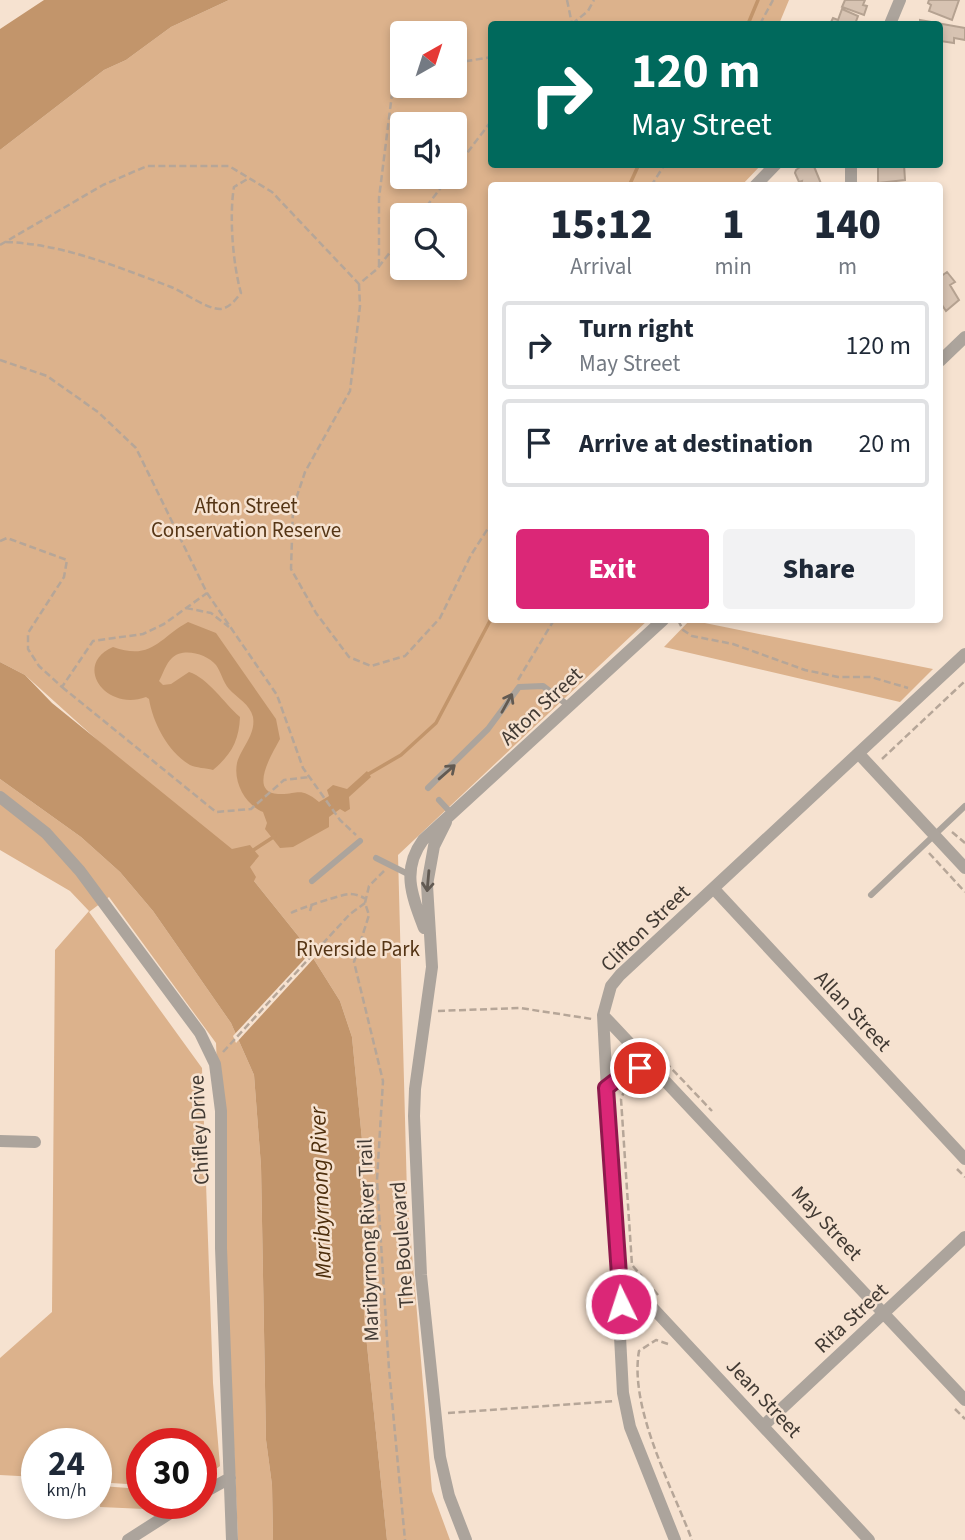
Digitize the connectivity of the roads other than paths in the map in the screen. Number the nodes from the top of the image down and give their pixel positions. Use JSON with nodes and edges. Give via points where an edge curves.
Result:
{"nodes":[{"id":1,"x":900,"y":0,"type":"edge"},
{"id":2,"x":891,"y":21,"type":"edge"},
{"id":3,"x":772,"y":168,"type":"edge"},
{"id":4,"x":759,"y":182,"type":"edge"},
{"id":5,"x":965,"y":337,"type":"edge"},
{"id":6,"x":943,"y":358,"type":"edge"},
{"id":7,"x":660,"y":623,"type":"edge"},
{"id":8,"x":965,"y":654,"type":"edge"},
{"id":9,"x":569,"y":706,"type":"junction"},
{"id":10,"x":859,"y":754,"type":"junction"},
{"id":11,"x":428,"y":788,"type":"dead end"},
{"id":12,"x":0,"y":797,"type":"edge"},
{"id":13,"x":439,"y":800,"type":"dead end"},
{"id":14,"x":965,"y":806,"type":"edge"},
{"id":15,"x":449,"y":818,"type":"junction"},
{"id":16,"x":934,"y":834,"type":"junction"},
{"id":17,"x":360,"y":841,"type":"road end"},
{"id":18,"x":376,"y":859,"type":"dead end"},
{"id":19,"x":965,"y":868,"type":"edge"},
{"id":20,"x":408,"y":874,"type":"junction"},
{"id":21,"x":312,"y":881,"type":"dead end"},
{"id":22,"x":714,"y":889,"type":"junction"},
{"id":23,"x":872,"y":895,"type":"dead end"},
{"id":24,"x":430,"y":944,"type":"junction"},
{"id":25,"x":597,"y":1017,"type":"junction"},
{"id":26,"x":660,"y":1074,"type":"junction"},
{"id":27,"x":606,"y":1088,"type":"junction"},
{"id":28,"x":0,"y":1141,"type":"edge"},
{"id":29,"x":35,"y":1142,"type":"dead end"},
{"id":30,"x":960,"y":1163,"type":"edge"},
{"id":31,"x":965,"y":1237,"type":"edge"},
{"id":32,"x":621,"y":1304,"type":"junction"},
{"id":33,"x":885,"y":1313,"type":"junction"},
{"id":34,"x":965,"y":1399,"type":"edge"},
{"id":35,"x":764,"y":1426,"type":"junction"},
{"id":36,"x":230,"y":1478,"type":"junction"},
{"id":37,"x":217,"y":1485,"type":"edge"},
{"id":38,"x":161,"y":1519,"type":"edge"},
{"id":39,"x":128,"y":1540,"type":"edge"},
{"id":40,"x":232,"y":1540,"type":"edge"},
{"id":41,"x":466,"y":1540,"type":"edge"},
{"id":42,"x":675,"y":1540,"type":"edge"},
{"id":43,"x":869,"y":1540,"type":"edge"}],
"edges":[{"from":1,"to":2,"type":"street"},
{"from":3,"to":4,"type":"street"},
{"from":5,"to":6,"type":"street"},
{"from":7,"to":9,"type":"street","name":"Afton Street"},
{"from":8,"to":10,"type":"street","name":"Clifton Street"},
{"from":11,"to":9,"type":"lane","one_way":true,"via":[[488,729],[514,690],[524,685],[543,686]]},
{"from":9,"to":15,"type":"street","name":"Afton Street"},
{"from":10,"to":16,"type":"street"},
{"from":10,"to":22,"type":"street","name":"Clifton Street"},
{"from":12,"to":36,"type":"street","name":"Chifley Drive","via":[[46,833],[80,871],[200,1033],[215,1064]]},
{"from":13,"to":15,"type":"lane"},
{"from":14,"to":16,"type":"lane"},
{"from":15,"to":20,"type":"street","via":[[416,849]]},
{"from":15,"to":24,"type":"street","name":"The Boulevard","one_way":true,"via":[[430,862]]},
{"from":16,"to":19,"type":"street"},
{"from":16,"to":23,"type":"lane"},
{"from":17,"to":21,"type":"lane"},
{"from":18,"to":20,"type":"lane"},
{"from":20,"to":24,"type":"street","name":"The Boulevard"},
{"from":22,"to":25,"type":"street","name":"Clifton Street","via":[[620,975]]},
{"from":22,"to":30,"type":"street","name":"Allan Street"},
{"from":24,"to":41,"type":"street","name":"The Boulevard","via":[[432,967],[415,1089],[421,1275],[440,1457]]},
{"from":25,"to":26,"type":"street","name":"May Street"},
{"from":25,"to":27,"type":"street","name":"Clifton Street"},
{"from":26,"to":27,"type":"street","via":[[640,1068],[628,1071]]},
{"from":26,"to":33,"type":"street","name":"May Street"},
{"from":27,"to":32,"type":"street","name":"Clifton Street"},
{"from":28,"to":29,"type":"street"},
{"from":31,"to":33,"type":"street","name":"Rita Street"},
{"from":32,"to":35,"type":"street","name":"Jean Street","via":[[650,1305]]},
{"from":32,"to":42,"type":"street","name":"Clifton Street","via":[[630,1427]]},
{"from":33,"to":34,"type":"street","name":"May Street"},
{"from":33,"to":35,"type":"street","name":"Rita Street"},
{"from":35,"to":43,"type":"street","name":"Jean Street"},
{"from":36,"to":37,"type":"street"},
{"from":36,"to":40,"type":"street","name":"Chifley Drive"},
{"from":38,"to":39,"type":"street"}]}
